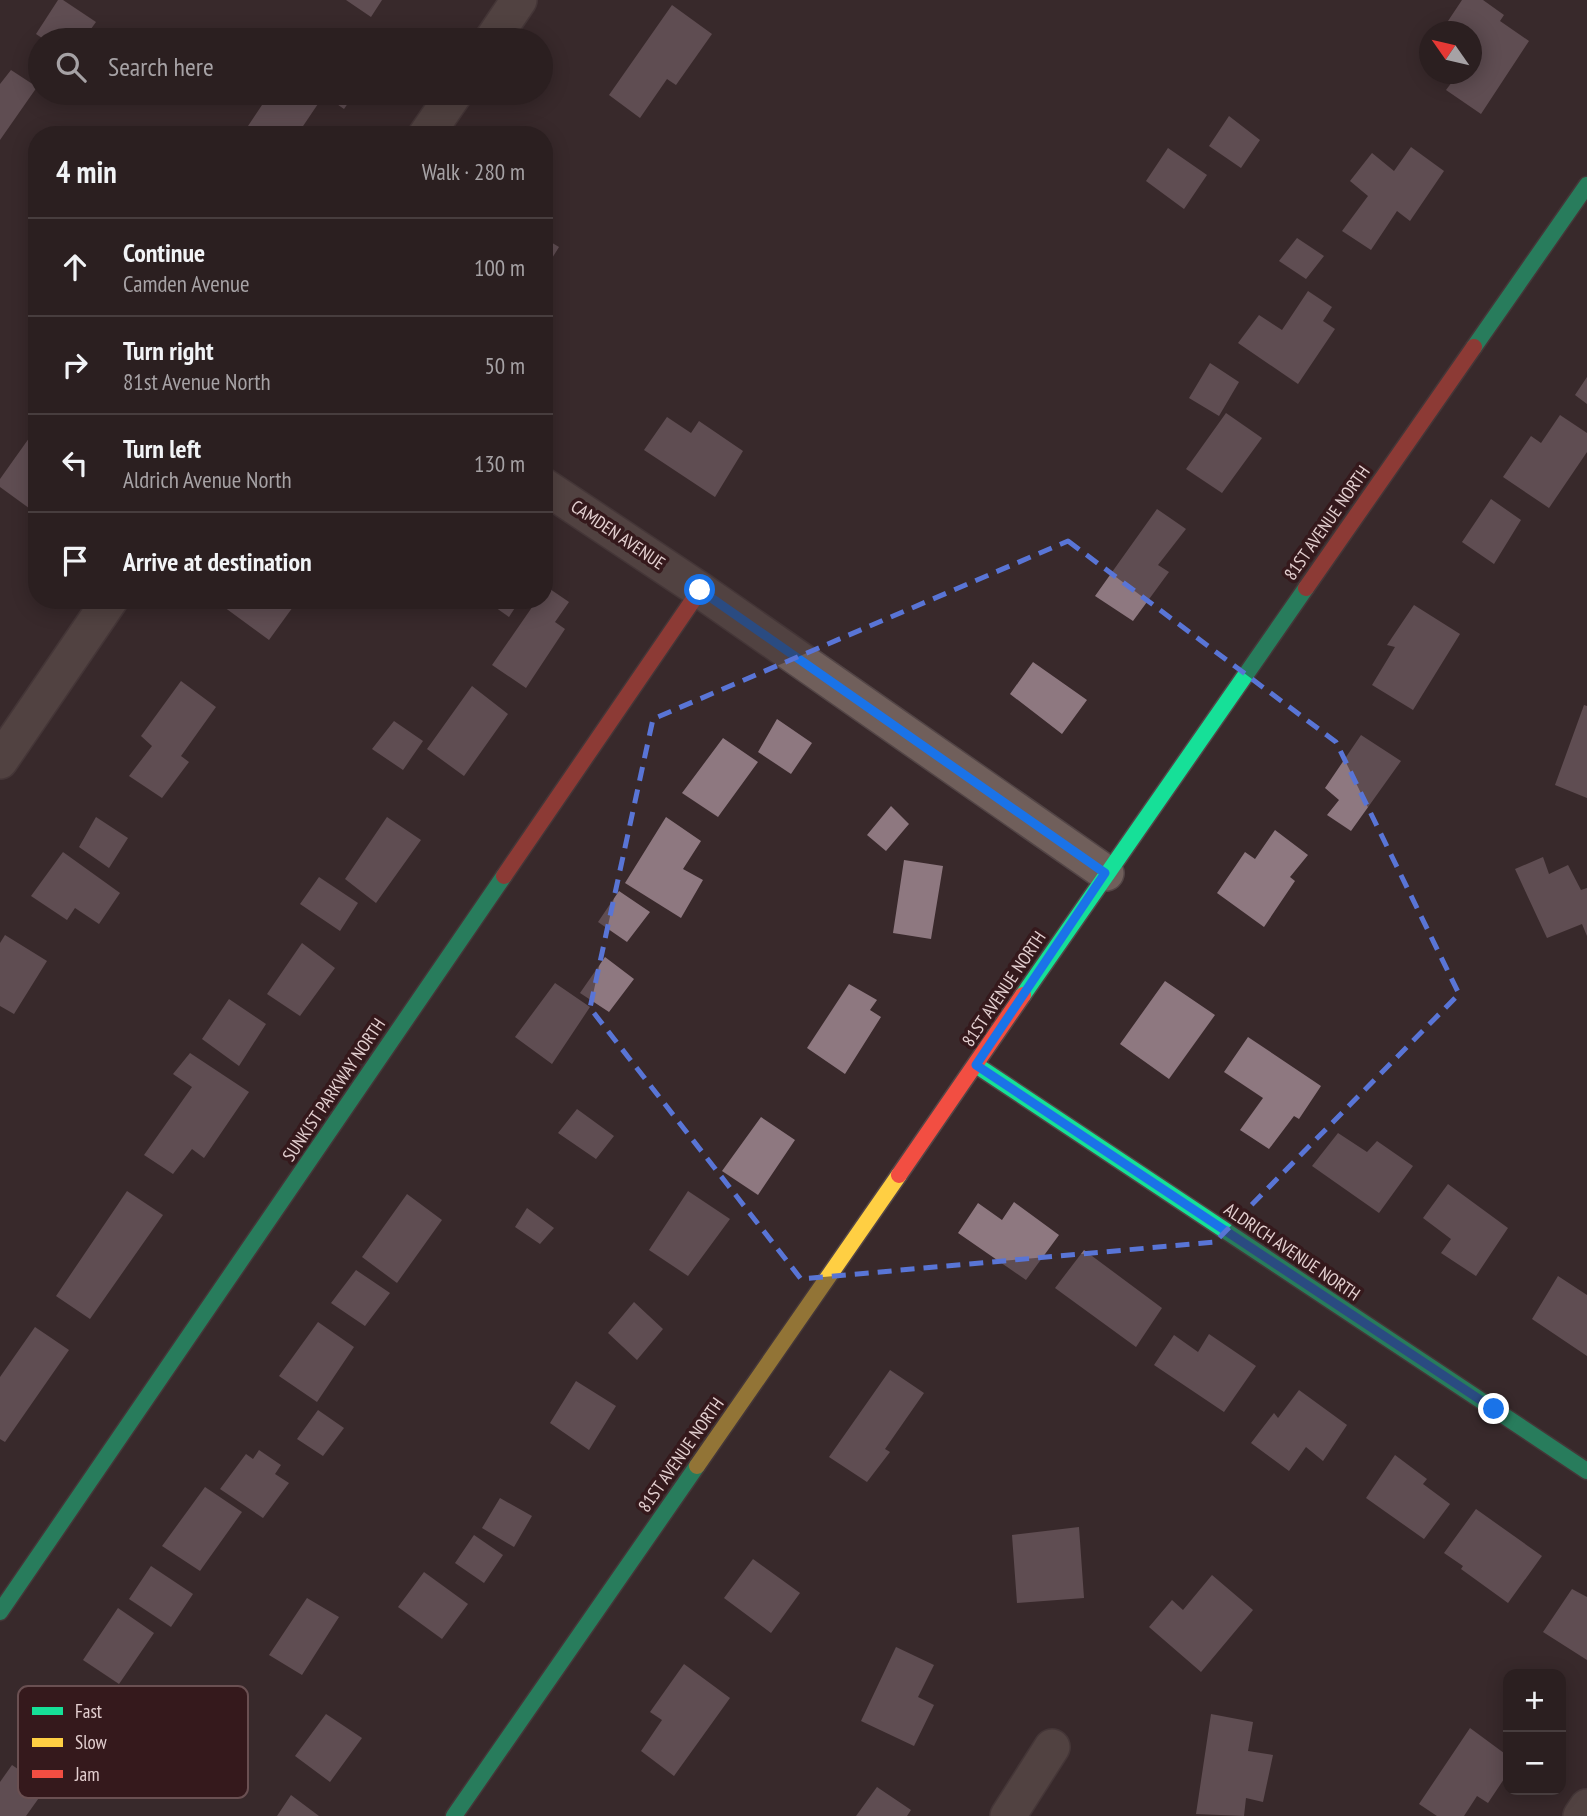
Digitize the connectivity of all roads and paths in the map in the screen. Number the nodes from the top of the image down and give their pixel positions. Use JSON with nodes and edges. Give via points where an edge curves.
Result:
{"nodes":[{"id":1,"x":519,"y":0,"type":"edge"},
{"id":2,"x":500,"y":28,"type":"edge"},
{"id":3,"x":447,"y":105,"type":"edge"},
{"id":4,"x":432,"y":126,"type":"edge"},
{"id":5,"x":1583,"y":199,"type":"edge"},
{"id":6,"x":553,"y":492,"type":"edge"},
{"id":7,"x":700,"y":590,"type":"junction"},
{"id":8,"x":104,"y":609,"type":"edge"},
{"id":9,"x":0,"y":761,"type":"edge"},
{"id":10,"x":1105,"y":873,"type":"junction"},
{"id":11,"x":976,"y":1065,"type":"junction"},
{"id":12,"x":1587,"y":1471,"type":"edge"},
{"id":13,"x":0,"y":1612,"type":"edge"},
{"id":14,"x":1052,"y":1747,"type":"dead end"},
{"id":15,"x":1587,"y":1807,"type":"edge"},
{"id":16,"x":454,"y":1816,"type":"edge"},
{"id":17,"x":1008,"y":1816,"type":"edge"},
{"id":18,"x":1581,"y":1816,"type":"edge"}],
"edges":[{"from":1,"to":2,"type":"street"},
{"from":3,"to":4,"type":"street"},
{"from":5,"to":10,"type":"street","name":"81ST AVENUE NORTH"},
{"from":6,"to":7,"type":"street","name":"CAMDEN AVENUE"},
{"from":7,"to":10,"type":"street","name":"CAMDEN AVENUE"},
{"from":7,"to":13,"type":"street","name":"SUNKIST PARKWAY NORTH"},
{"from":8,"to":9,"type":"street"},
{"from":10,"to":11,"type":"street","name":"81ST AVENUE NORTH"},
{"from":11,"to":12,"type":"street","name":"ALDRICH AVENUE NORTH"},
{"from":11,"to":16,"type":"street","name":"81ST AVENUE NORTH"},
{"from":14,"to":17,"type":"street"},
{"from":15,"to":18,"type":"street"}]}
